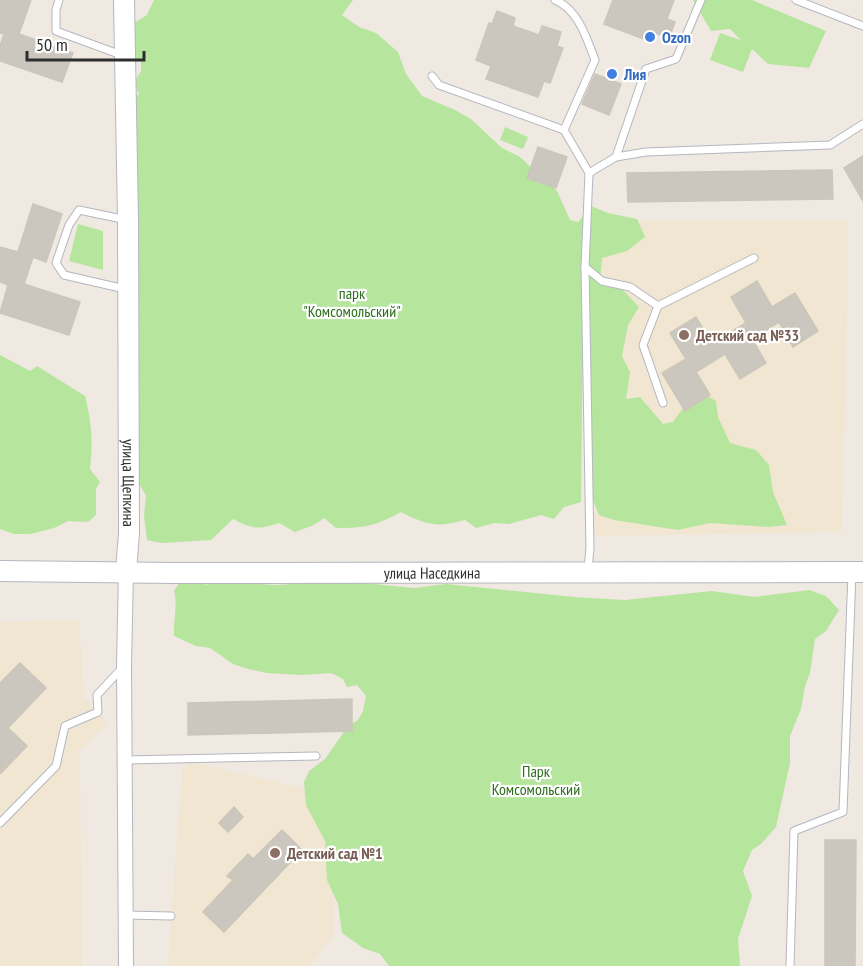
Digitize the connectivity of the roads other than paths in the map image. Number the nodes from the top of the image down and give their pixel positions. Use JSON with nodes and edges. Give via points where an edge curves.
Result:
{"nodes":[{"id":1,"x":59,"y":0,"type":"edge"},
{"id":2,"x":124,"y":0,"type":"edge"},
{"id":3,"x":555,"y":0,"type":"edge"},
{"id":4,"x":701,"y":0,"type":"edge"},
{"id":5,"x":796,"y":0,"type":"edge"},
{"id":6,"x":863,"y":26,"type":"edge"},
{"id":7,"x":126,"y":56,"type":"junction"},
{"id":8,"x":432,"y":76,"type":"dead end"},
{"id":9,"x":863,"y":124,"type":"edge"},
{"id":10,"x":564,"y":130,"type":"junction"},
{"id":11,"x":616,"y":157,"type":"junction"},
{"id":12,"x":589,"y":173,"type":"junction"},
{"id":13,"x":128,"y":220,"type":"junction"},
{"id":14,"x":754,"y":258,"type":"dead end"},
{"id":15,"x":585,"y":267,"type":"junction"},
{"id":16,"x":128,"y":290,"type":"junction"},
{"id":17,"x":658,"y":306,"type":"junction"},
{"id":18,"x":663,"y":403,"type":"dead end"},
{"id":19,"x":0,"y":571,"type":"edge"},
{"id":20,"x":126,"y":571,"type":"junction"},
{"id":21,"x":588,"y":571,"type":"junction"},
{"id":22,"x":857,"y":572,"type":"edge"},
{"id":23,"x":124,"y":665,"type":"junction"},
{"id":24,"x":316,"y":756,"type":"dead end"},
{"id":25,"x":126,"y":760,"type":"junction"},
{"id":26,"x":0,"y":823,"type":"edge"},
{"id":27,"x":126,"y":915,"type":"junction"},
{"id":28,"x":171,"y":916,"type":"dead end"},
{"id":29,"x":126,"y":966,"type":"edge"},
{"id":30,"x":790,"y":966,"type":"edge"}],
"edges":[{"from":1,"to":7,"type":"lane","via":[[56,30]]},
{"from":2,"to":7,"type":"main road","name":"улица Щепкина"},
{"from":3,"to":10,"type":"lane","via":[[565,4],[585,32],[595,60]]},
{"from":4,"to":11,"type":"lane","via":[[676,59],[646,69]]},
{"from":5,"to":6,"type":"lane"},
{"from":7,"to":13,"type":"main road","name":"улица Щепкина"},
{"from":8,"to":10,"type":"lane","via":[[439,85]]},
{"from":9,"to":11,"type":"lane","via":[[830,145],[646,152]]},
{"from":10,"to":12,"type":"lane"},
{"from":11,"to":12,"type":"lane"},
{"from":12,"to":15,"type":"lane"},
{"from":13,"to":16,"type":"main road","name":"улица Щепкина"},
{"from":13,"to":16,"type":"lane","via":[[79,210],[69,225],[56,262],[64,274]]},
{"from":14,"to":17,"type":"lane"},
{"from":15,"to":17,"type":"lane","via":[[602,281],[630,286]]},
{"from":15,"to":21,"type":"lane"},
{"from":16,"to":20,"type":"main road","name":"улица Щепкина"},
{"from":17,"to":18,"type":"lane","via":[[643,345]]},
{"from":19,"to":20,"type":"main road","name":"улица Наседкина"},
{"from":20,"to":21,"type":"main road","name":"улица Наседкина"},
{"from":20,"to":23,"type":"street","name":"улица Щепкина"},
{"from":21,"to":22,"type":"main road","name":"улица Наседкина"},
{"from":22,"to":30,"type":"lane","via":[[843,812],[794,831]]},
{"from":23,"to":25,"type":"street","name":"улица Щепкина"},
{"from":23,"to":26,"type":"lane","via":[[96,695],[98,712],[65,726],[56,766]]},
{"from":24,"to":25,"type":"lane"},
{"from":25,"to":27,"type":"street","name":"улица Щепкина"},
{"from":27,"to":28,"type":"lane"},
{"from":27,"to":29,"type":"street","name":"улица Щепкина"}]}
